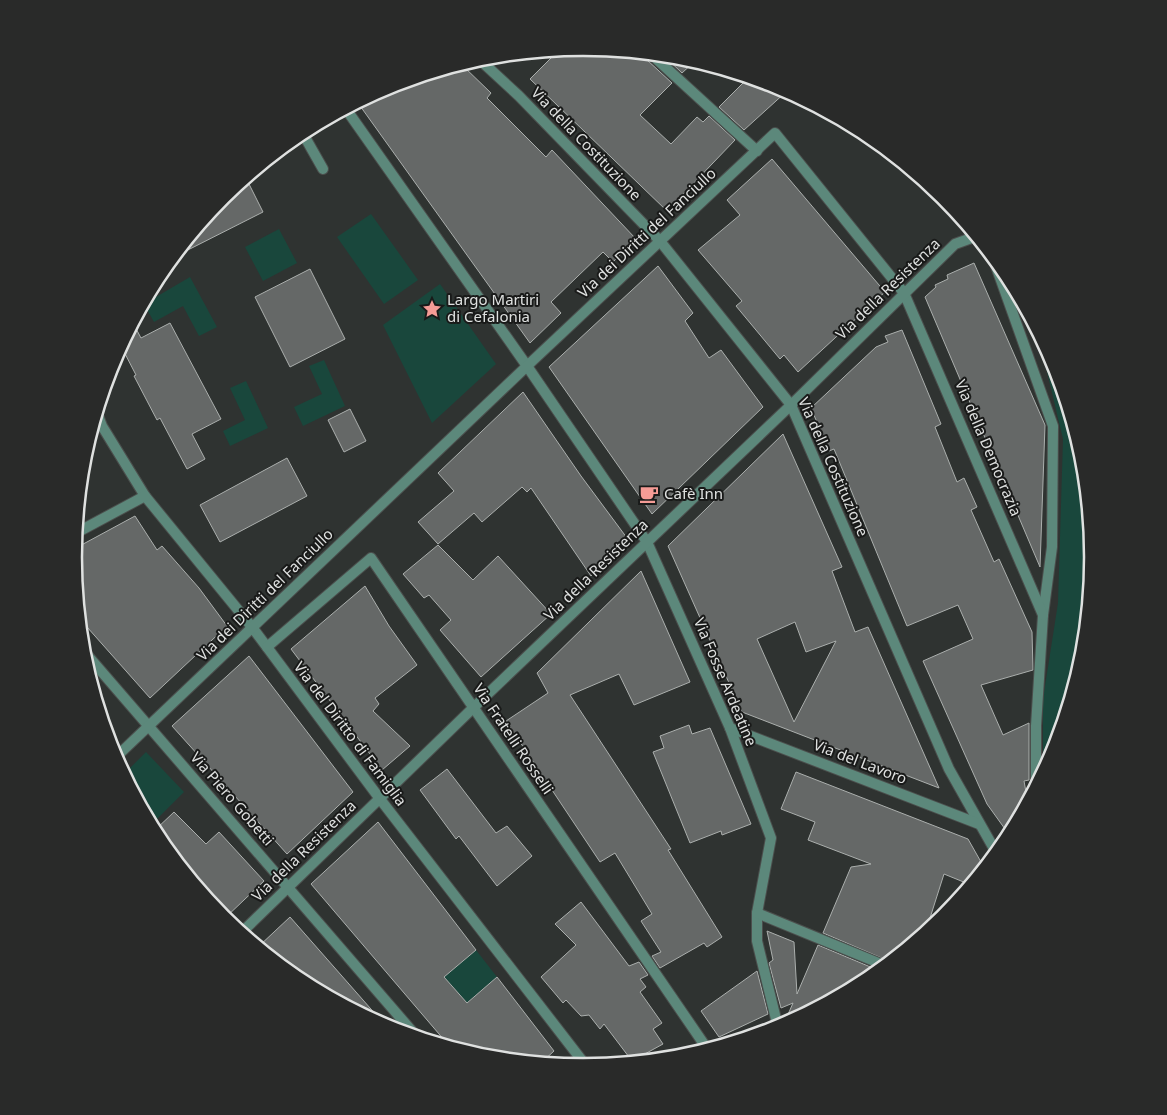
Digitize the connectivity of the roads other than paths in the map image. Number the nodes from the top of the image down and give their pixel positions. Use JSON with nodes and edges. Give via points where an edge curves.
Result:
{"nodes":[{"id":1,"x":661,"y":63,"type":"edge"},
{"id":2,"x":486,"y":66,"type":"edge"},
{"id":3,"x":350,"y":114,"type":"edge"},
{"id":4,"x":775,"y":133,"type":"joint"},
{"id":5,"x":306,"y":140,"type":"edge"},
{"id":6,"x":756,"y":151,"type":"junction"},
{"id":7,"x":323,"y":170,"type":"dead end"},
{"id":8,"x":970,"y":238,"type":"edge"},
{"id":9,"x":660,"y":241,"type":"junction"},
{"id":10,"x":1001,"y":281,"type":"edge"},
{"id":11,"x":904,"y":293,"type":"junction"},
{"id":12,"x":527,"y":366,"type":"junction"},
{"id":13,"x":791,"y":405,"type":"junction"},
{"id":14,"x":101,"y":423,"type":"edge"},
{"id":15,"x":145,"y":496,"type":"junction"},
{"id":16,"x":83,"y":528,"type":"edge"},
{"id":17,"x":647,"y":542,"type":"junction"},
{"id":18,"x":1044,"y":615,"type":"junction"},
{"id":19,"x":252,"y":627,"type":"junction"},
{"id":20,"x":267,"y":647,"type":"junction"},
{"id":21,"x":94,"y":662,"type":"edge"},
{"id":22,"x":473,"y":708,"type":"junction"},
{"id":23,"x":149,"y":726,"type":"junction"},
{"id":24,"x":730,"y":728,"type":"junction"},
{"id":25,"x":121,"y":752,"type":"edge"},
{"id":26,"x":1036,"y":773,"type":"edge"},
{"id":27,"x":380,"y":799,"type":"junction"},
{"id":28,"x":979,"y":824,"type":"junction"},
{"id":29,"x":993,"y":847,"type":"edge"},
{"id":30,"x":288,"y":888,"type":"junction"},
{"id":31,"x":757,"y":913,"type":"junction"},
{"id":32,"x":246,"y":928,"type":"edge"},
{"id":33,"x":878,"y":963,"type":"edge"},
{"id":34,"x":776,"y":1021,"type":"edge"},
{"id":35,"x":408,"y":1027,"type":"edge"},
{"id":36,"x":704,"y":1044,"type":"edge"},
{"id":37,"x":581,"y":1059,"type":"edge"}],
"edges":[{"from":1,"to":6,"type":"street"},
{"from":2,"to":9,"type":"street","name":"Via della Costituzione"},
{"from":3,"to":12,"type":"street","name":"Via Fosse Ardeatine"},
{"from":4,"to":6,"type":"street","name":"Via dei Diritti del Fanciullo"},
{"from":4,"to":11,"type":"street","name":"Via della Democrazia"},
{"from":5,"to":7,"type":"street"},
{"from":6,"to":9,"type":"street","name":"Via dei Diritti del Fanciullo"},
{"from":8,"to":11,"type":"street","name":"Via della Resistenza","via":[[955,244]]},
{"from":9,"to":12,"type":"street","name":"Via dei Diritti del Fanciullo"},
{"from":9,"to":13,"type":"street","name":"Via della Costituzione"},
{"from":10,"to":18,"type":"street","via":[[1053,426],[1052,547]]},
{"from":11,"to":13,"type":"street","name":"Via della Resistenza"},
{"from":11,"to":18,"type":"street","name":"Via della Democrazia"},
{"from":12,"to":17,"type":"street","name":"Via Fosse Ardeatine"},
{"from":12,"to":19,"type":"street","name":"Via dei Diritti del Fanciullo"},
{"from":13,"to":17,"type":"street","name":"Via della Resistenza"},
{"from":13,"to":28,"type":"street","name":"Via della Costituzione","via":[[950,769]]},
{"from":14,"to":15,"type":"street","name":"Via del Diritto di Famiglia"},
{"from":15,"to":16,"type":"street"},
{"from":15,"to":19,"type":"street","name":"Via del Diritto di Famiglia"},
{"from":17,"to":22,"type":"street","name":"Via della Resistenza"},
{"from":17,"to":24,"type":"street","name":"Via Fosse Ardeatine"},
{"from":18,"to":26,"type":"street"},
{"from":19,"to":20,"type":"street","name":"Via del Diritto di Famiglia"},
{"from":19,"to":23,"type":"street","name":"Via dei Diritti del Fanciullo"},
{"from":20,"to":22,"type":"street","name":"Via Fratelli Rosselli","via":[[371,558]]},
{"from":20,"to":27,"type":"street","name":"Via del Diritto di Famiglia"},
{"from":21,"to":23,"type":"street","name":"Via Piero Gobetti"},
{"from":22,"to":27,"type":"street","name":"Via della Resistenza"},
{"from":22,"to":36,"type":"street","name":"Via Fratelli Rosselli"},
{"from":23,"to":25,"type":"street","name":"Via dei Diritti del Fanciullo"},
{"from":23,"to":30,"type":"street","name":"Via Piero Gobetti"},
{"from":24,"to":28,"type":"street","name":"Via del Lavoro"},
{"from":24,"to":31,"type":"street","name":"Via Fosse Ardeatine","via":[[771,838]]},
{"from":27,"to":30,"type":"street","name":"Via della Resistenza"},
{"from":27,"to":37,"type":"street","name":"Via del Diritto di Famiglia"},
{"from":28,"to":29,"type":"street","name":"Via della Costituzione"},
{"from":30,"to":32,"type":"street","name":"Via della Resistenza"},
{"from":30,"to":35,"type":"street","name":"Via Piero Gobetti"},
{"from":31,"to":33,"type":"street"},
{"from":31,"to":34,"type":"street","name":"Via Fosse Ardeatine","via":[[757,941]]}]}
